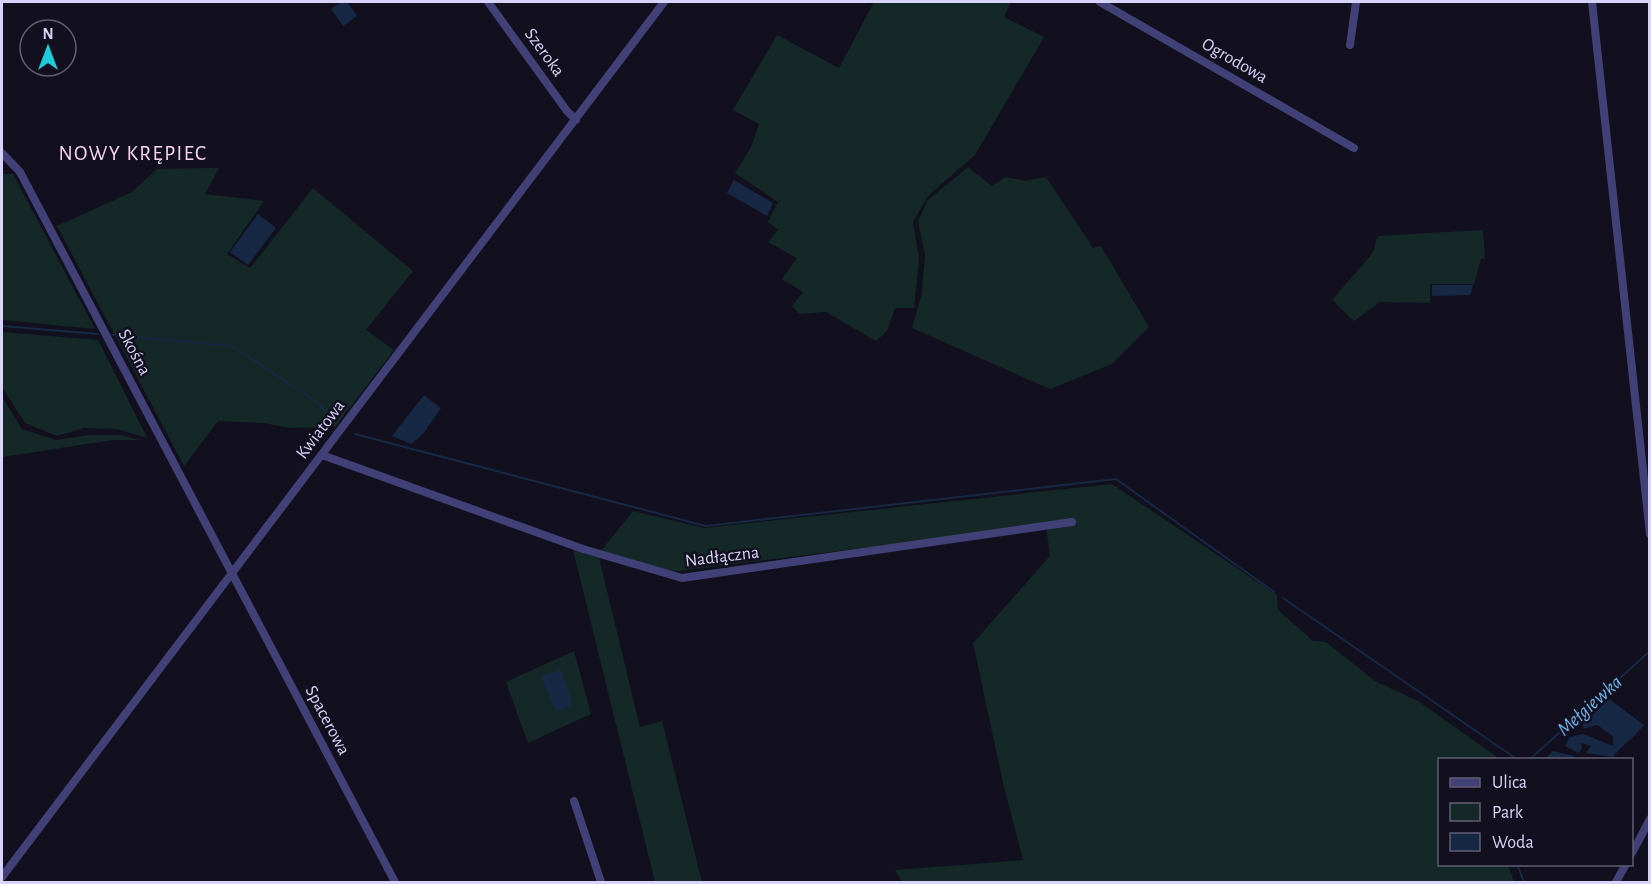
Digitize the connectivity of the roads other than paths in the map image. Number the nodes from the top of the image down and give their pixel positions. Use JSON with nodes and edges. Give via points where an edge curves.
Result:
{"nodes":[{"id":1,"x":488,"y":2,"type":"edge"},
{"id":2,"x":664,"y":2,"type":"edge"},
{"id":3,"x":1100,"y":2,"type":"edge"},
{"id":4,"x":1356,"y":2,"type":"edge"},
{"id":5,"x":1592,"y":2,"type":"edge"},
{"id":6,"x":1350,"y":45,"type":"dead end"},
{"id":7,"x":576,"y":120,"type":"junction"},
{"id":8,"x":1354,"y":148,"type":"dead end"},
{"id":9,"x":2,"y":153,"type":"edge"},
{"id":10,"x":322,"y":455,"type":"junction"},
{"id":11,"x":1072,"y":522,"type":"dead end"},
{"id":12,"x":1650,"y":534,"type":"edge"},
{"id":13,"x":233,"y":572,"type":"junction"},
{"id":14,"x":574,"y":801,"type":"dead end"},
{"id":15,"x":1650,"y":819,"type":"edge"},
{"id":16,"x":1633,"y":851,"type":"edge"},
{"id":17,"x":1625,"y":866,"type":"edge"},
{"id":18,"x":2,"y":877,"type":"edge"},
{"id":19,"x":395,"y":882,"type":"edge"},
{"id":20,"x":601,"y":882,"type":"edge"},
{"id":21,"x":1616,"y":882,"type":"edge"}],
"edges":[{"from":1,"to":7,"type":"street","name":"Szeroka"},
{"from":2,"to":7,"type":"street","name":"Kwiatowa"},
{"from":3,"to":8,"type":"street","name":"Ogrodowa"},
{"from":4,"to":6,"type":"street"},
{"from":5,"to":12,"type":"street"},
{"from":7,"to":10,"type":"street","name":"Kwiatowa"},
{"from":9,"to":13,"type":"street","name":"Skośna","via":[[20,172],[212,539]]},
{"from":10,"to":11,"type":"street","name":"Nadłączna","via":[[583,549],[682,578]]},
{"from":10,"to":13,"type":"street","name":"Kwiatowa"},
{"from":13,"to":18,"type":"street","name":"Kwiatowa"},
{"from":13,"to":19,"type":"street","name":"Spacerowa"},
{"from":14,"to":20,"type":"street"},
{"from":15,"to":16,"type":"street"},
{"from":17,"to":21,"type":"street"}]}
